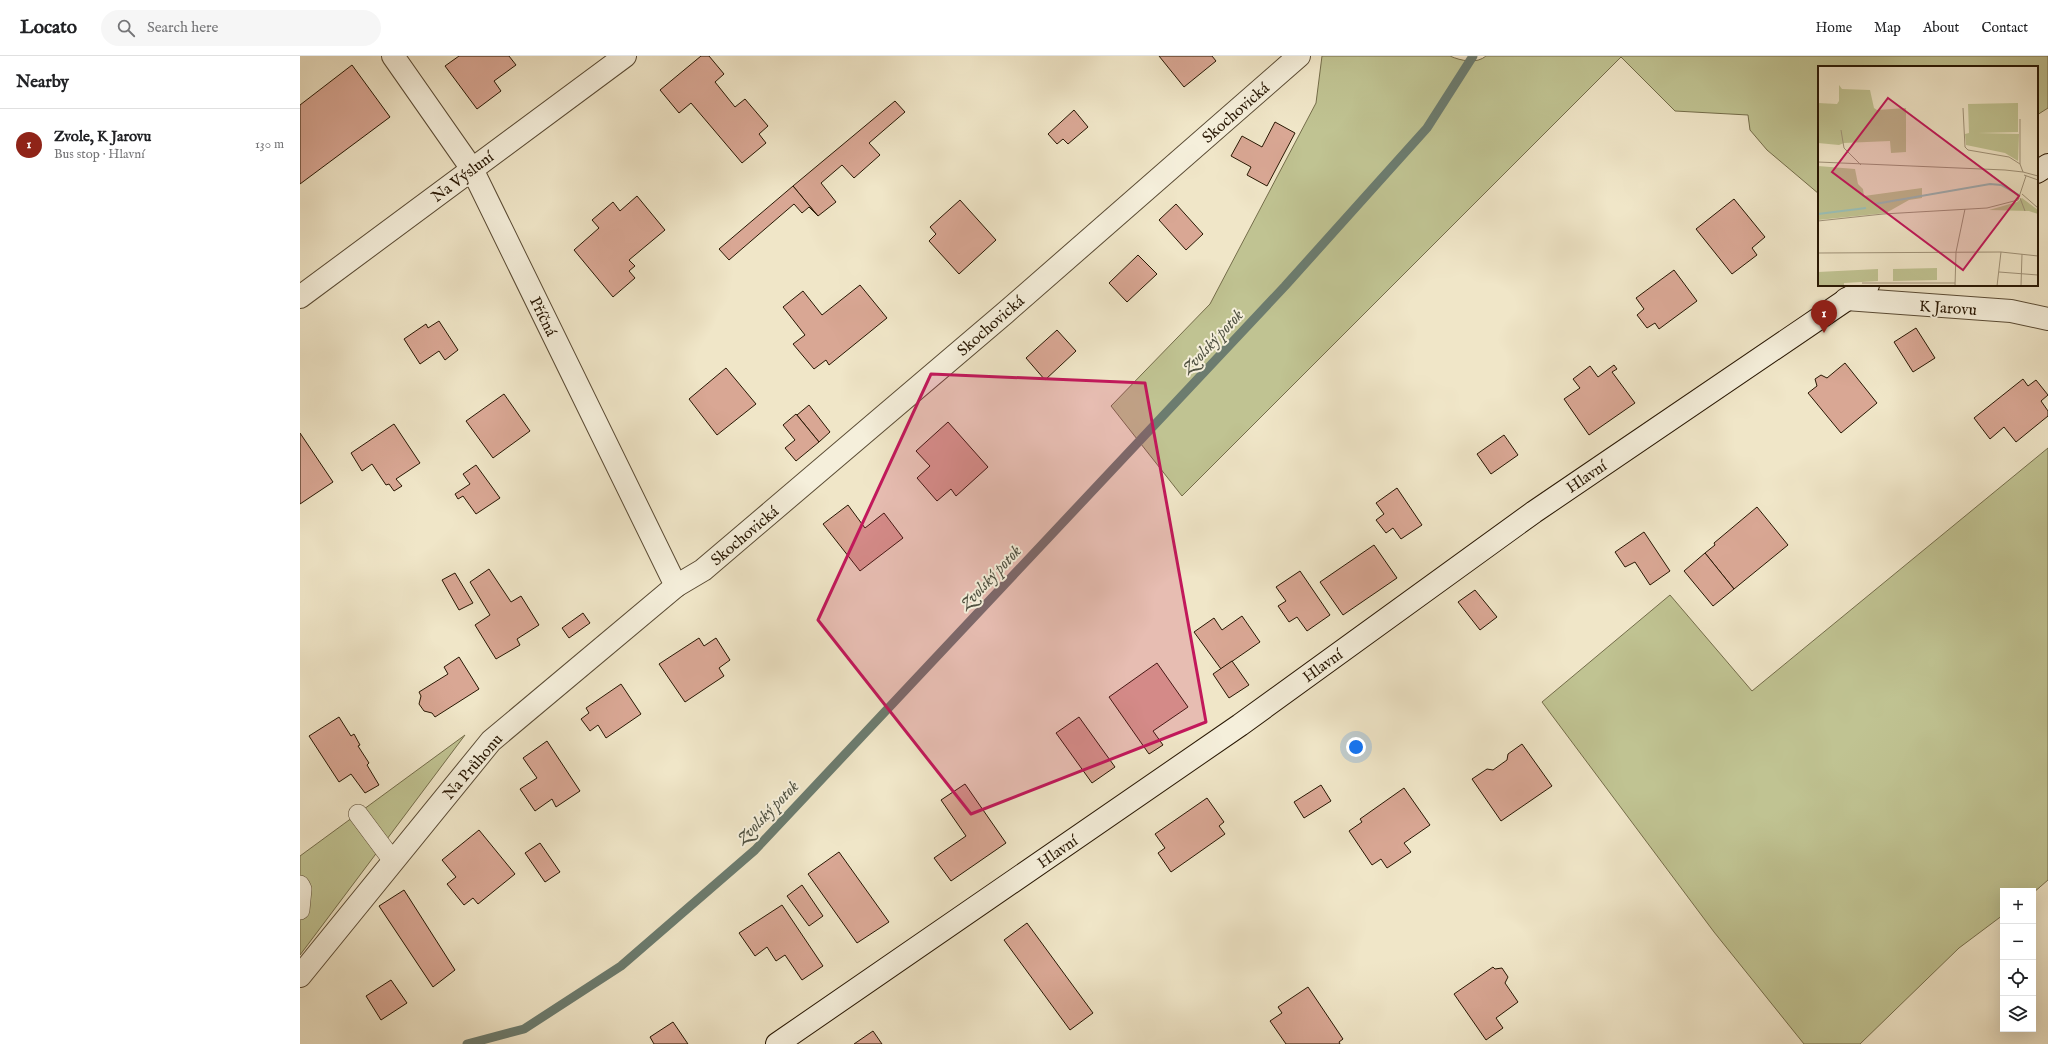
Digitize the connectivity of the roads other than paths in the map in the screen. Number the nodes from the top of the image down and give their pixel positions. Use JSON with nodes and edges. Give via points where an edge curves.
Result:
{"nodes":[{"id":1,"x":393,"y":56,"type":"edge"},
{"id":2,"x":625,"y":56,"type":"edge"},
{"id":3,"x":1299,"y":56,"type":"edge"},
{"id":4,"x":2048,"y":165,"type":"edge"},
{"id":5,"x":472,"y":169,"type":"junction"},
{"id":6,"x":2038,"y":171,"type":"edge"},
{"id":7,"x":1866,"y":286,"type":"edge"},
{"id":8,"x":300,"y":297,"type":"edge"},
{"id":9,"x":1846,"y":299,"type":"junction"},
{"id":10,"x":2048,"y":319,"type":"edge"},
{"id":11,"x":676,"y":586,"type":"junction"},
{"id":12,"x":358,"y":814,"type":"dead end"},
{"id":13,"x":393,"y":861,"type":"junction"},
{"id":14,"x":300,"y":885,"type":"edge"},
{"id":15,"x":300,"y":910,"type":"edge"},
{"id":16,"x":300,"y":976,"type":"edge"},
{"id":17,"x":777,"y":1044,"type":"edge"}],
"edges":[{"from":1,"to":5,"type":"street","name":"Příčná"},
{"from":2,"to":5,"type":"street","name":"Na Výsluní"},
{"from":3,"to":11,"type":"street","name":"Skochovická","via":[[1005,313],[709,564]]},
{"from":4,"to":6,"type":"street"},
{"from":5,"to":8,"type":"street","name":"Na Výsluní"},
{"from":5,"to":11,"type":"street","name":"Příčná"},
{"from":7,"to":9,"type":"street","name":"Hlavní"},
{"from":9,"to":10,"type":"street","name":"K Jarovu","via":[[2011,311]]},
{"from":9,"to":17,"type":"street","name":"Hlavní","via":[[1534,512],[1240,724]]},
{"from":11,"to":13,"type":"street","name":"Na Průhonu","via":[[490,741]]},
{"from":12,"to":13,"type":"lane"},
{"from":13,"to":16,"type":"street","name":"Na Průhonu"},
{"from":14,"to":15,"type":"lane"}]}
